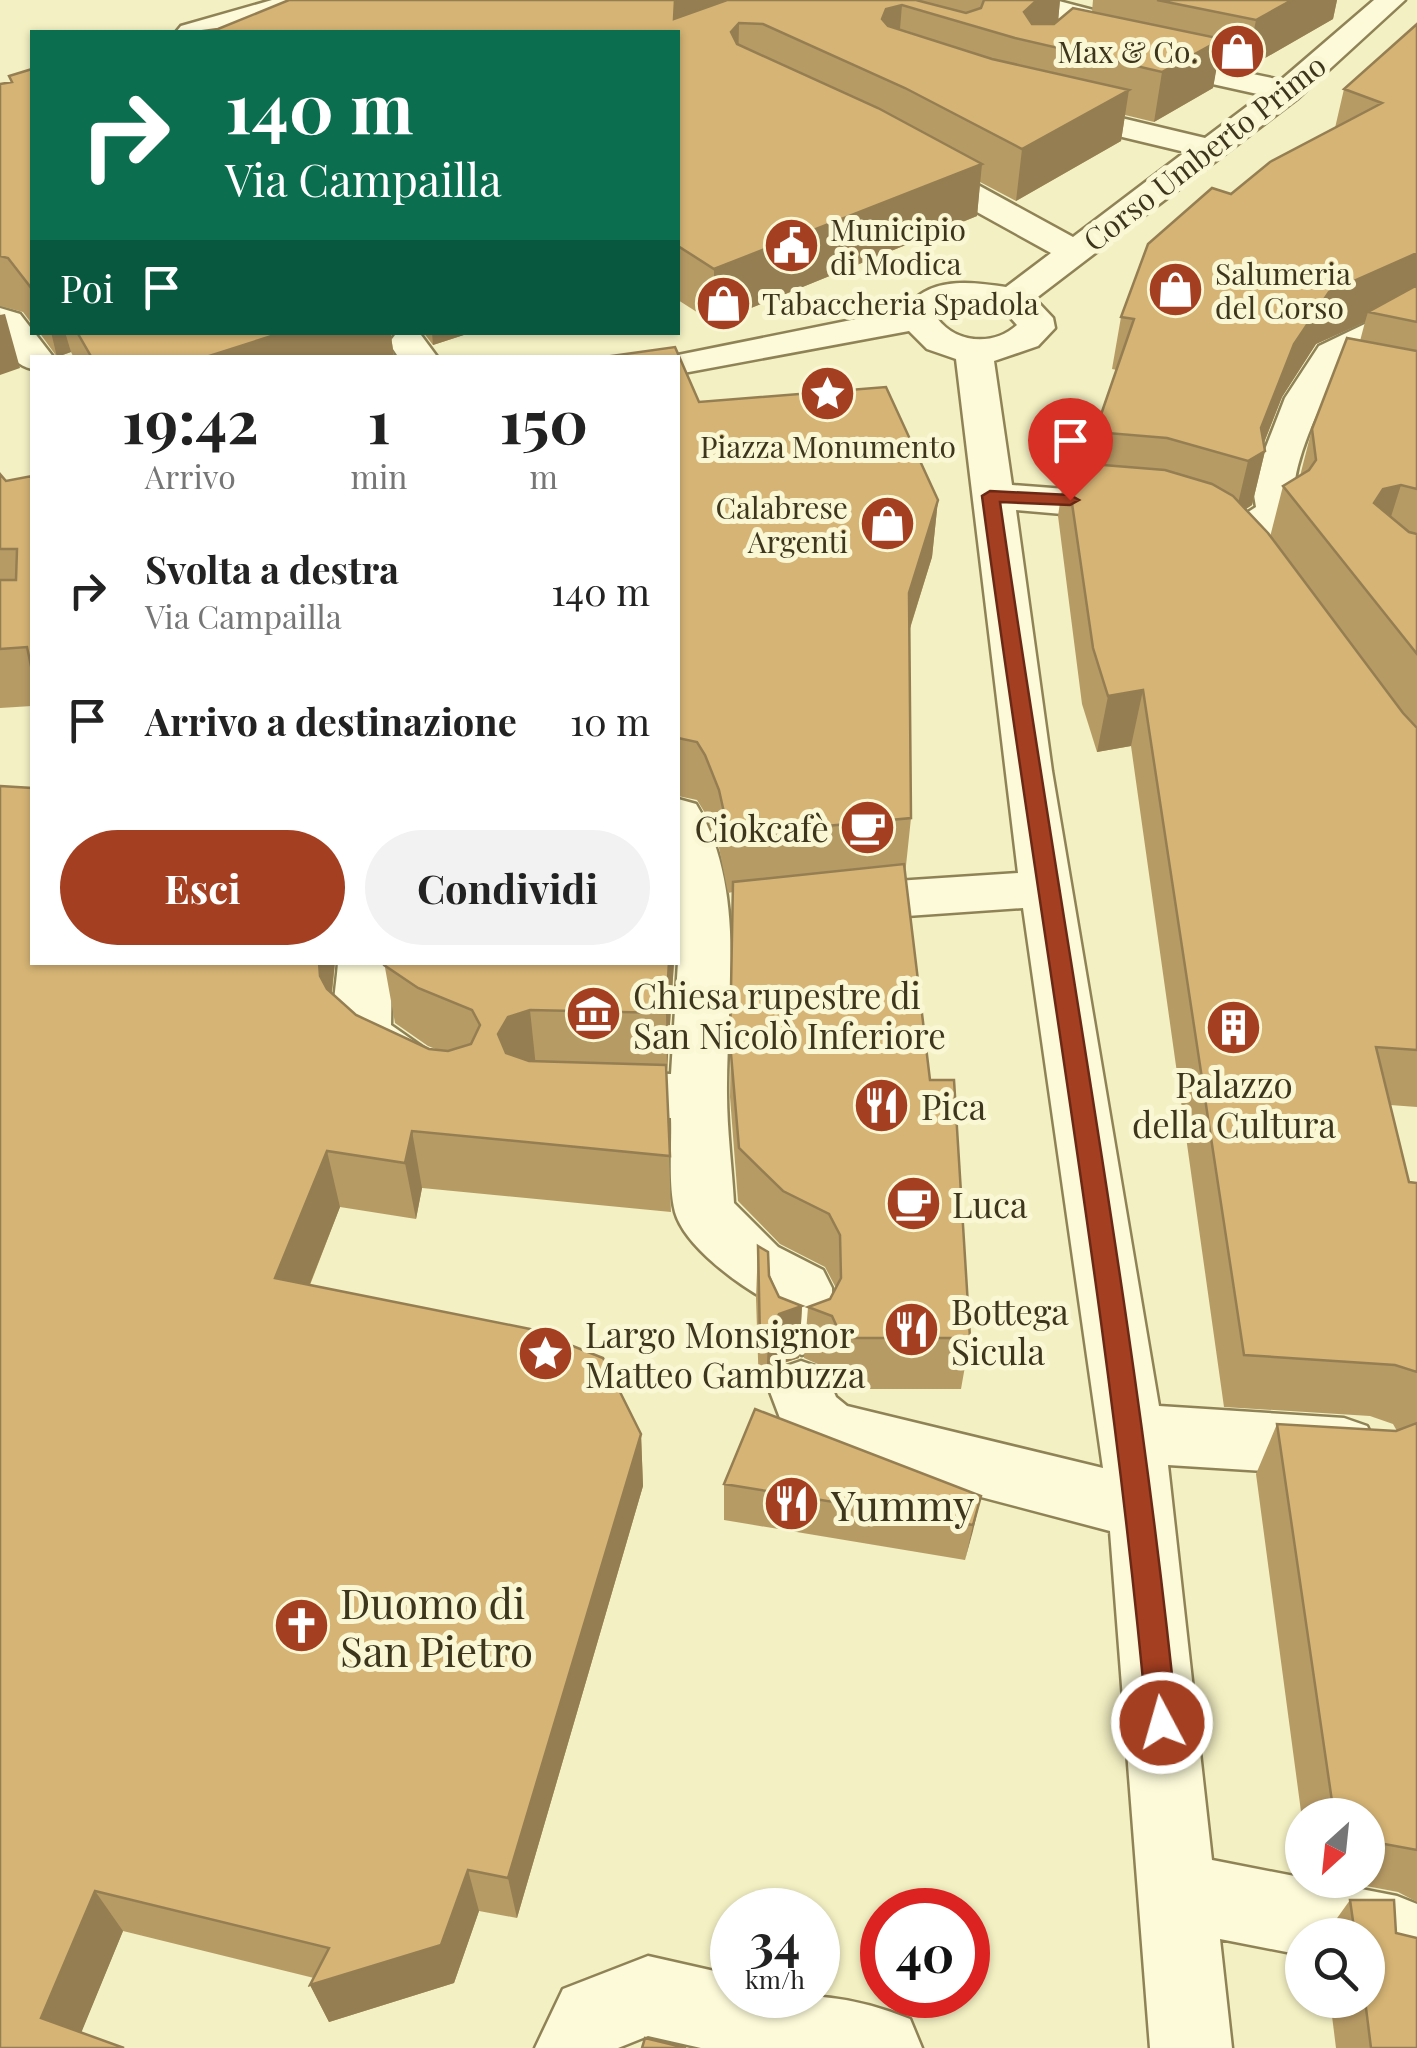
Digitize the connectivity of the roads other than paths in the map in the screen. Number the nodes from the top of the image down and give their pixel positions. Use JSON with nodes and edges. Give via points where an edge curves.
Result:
{"nodes":[{"id":1,"x":304,"y":0,"type":"edge"},
{"id":2,"x":1021,"y":0,"type":"edge"},
{"id":3,"x":1383,"y":7,"type":"edge"},
{"id":4,"x":1096,"y":8,"type":"edge"},
{"id":5,"x":1335,"y":8,"type":"dead end"},
{"id":6,"x":198,"y":30,"type":"edge"},
{"id":7,"x":1060,"y":43,"type":"edge"},
{"id":8,"x":1117,"y":55,"type":"edge"},
{"id":9,"x":1287,"y":91,"type":"junction"},
{"id":10,"x":1018,"y":102,"type":"edge"},
{"id":11,"x":888,"y":149,"type":"edge"},
{"id":12,"x":1212,"y":149,"type":"junction"},
{"id":13,"x":1076,"y":253,"type":"junction"},
{"id":14,"x":1013,"y":299,"type":"junction"},
{"id":15,"x":17,"y":302,"type":"edge"},
{"id":16,"x":1417,"y":310,"type":"edge"},
{"id":17,"x":919,"y":318,"type":"junction"},
{"id":18,"x":672,"y":335,"type":"edge"},
{"id":19,"x":974,"y":350,"type":"junction"},
{"id":20,"x":691,"y":360,"type":"edge"},
{"id":21,"x":28,"y":373,"type":"edge"},
{"id":22,"x":990,"y":496,"type":"junction"},
{"id":23,"x":680,"y":821,"type":"edge"},
{"id":24,"x":1046,"y":887,"type":"junction"},
{"id":25,"x":794,"y":908,"type":"edge"},
{"id":26,"x":365,"y":965,"type":"edge"},
{"id":27,"x":456,"y":1084,"type":"edge"},
{"id":28,"x":536,"y":1093,"type":"edge"},
{"id":29,"x":698,"y":1097,"type":"junction"},
{"id":30,"x":1128,"y":1433,"type":"junction"},
{"id":31,"x":1369,"y":1449,"type":"edge"},
{"id":32,"x":1142,"y":1508,"type":"junction"},
{"id":33,"x":1179,"y":1892,"type":"junction"},
{"id":34,"x":1397,"y":1935,"type":"edge"},
{"id":35,"x":576,"y":2048,"type":"edge"},
{"id":36,"x":881,"y":2048,"type":"edge"},
{"id":37,"x":1192,"y":2048,"type":"edge"}],
"edges":[{"from":1,"to":6,"type":"street"},
{"from":2,"to":4,"type":"street"},
{"from":3,"to":5,"type":"street"},
{"from":3,"to":9,"type":"street","name":"Corso Umberto Primo"},
{"from":4,"to":7,"type":"street"},
{"from":8,"to":9,"type":"street"},
{"from":9,"to":12,"type":"street","name":"Corso Umberto Primo"},
{"from":10,"to":12,"type":"street"},
{"from":11,"to":13,"type":"street"},
{"from":12,"to":13,"type":"street","name":"Corso Umberto Primo"},
{"from":13,"to":14,"type":"street","name":"Corso Umberto Primo"},
{"from":14,"to":17,"type":"street","via":[[941,296]]},
{"from":14,"to":19,"type":"street","via":[[1035,318],[1036,328],[1014,345]]},
{"from":15,"to":21,"type":"street"},
{"from":16,"to":22,"type":"street","via":[[1332,354],[1335,376],[1305,398],[1273,484],[1278,512],[1220,536],[1035,497]]},
{"from":17,"to":19,"type":"street","via":[[935,338]]},
{"from":17,"to":20,"type":"street"},
{"from":18,"to":20,"type":"street"},
{"from":19,"to":22,"type":"street"},
{"from":22,"to":24,"type":"street"},
{"from":23,"to":29,"type":"street","via":[[722,916]]},
{"from":24,"to":25,"type":"street"},
{"from":24,"to":30,"type":"street"},
{"from":26,"to":27,"type":"street","via":[[364,1032],[389,1056]]},
{"from":28,"to":29,"type":"street"},
{"from":29,"to":32,"type":"street","via":[[705,1212],[756,1264],[801,1288],[809,1414],[829,1431]]},
{"from":30,"to":31,"type":"street"},
{"from":30,"to":32,"type":"street"},
{"from":32,"to":33,"type":"street"},
{"from":33,"to":34,"type":"street"},
{"from":33,"to":37,"type":"street"},
{"from":35,"to":36,"type":"street","via":[[591,2017],[648,1996]]}]}
